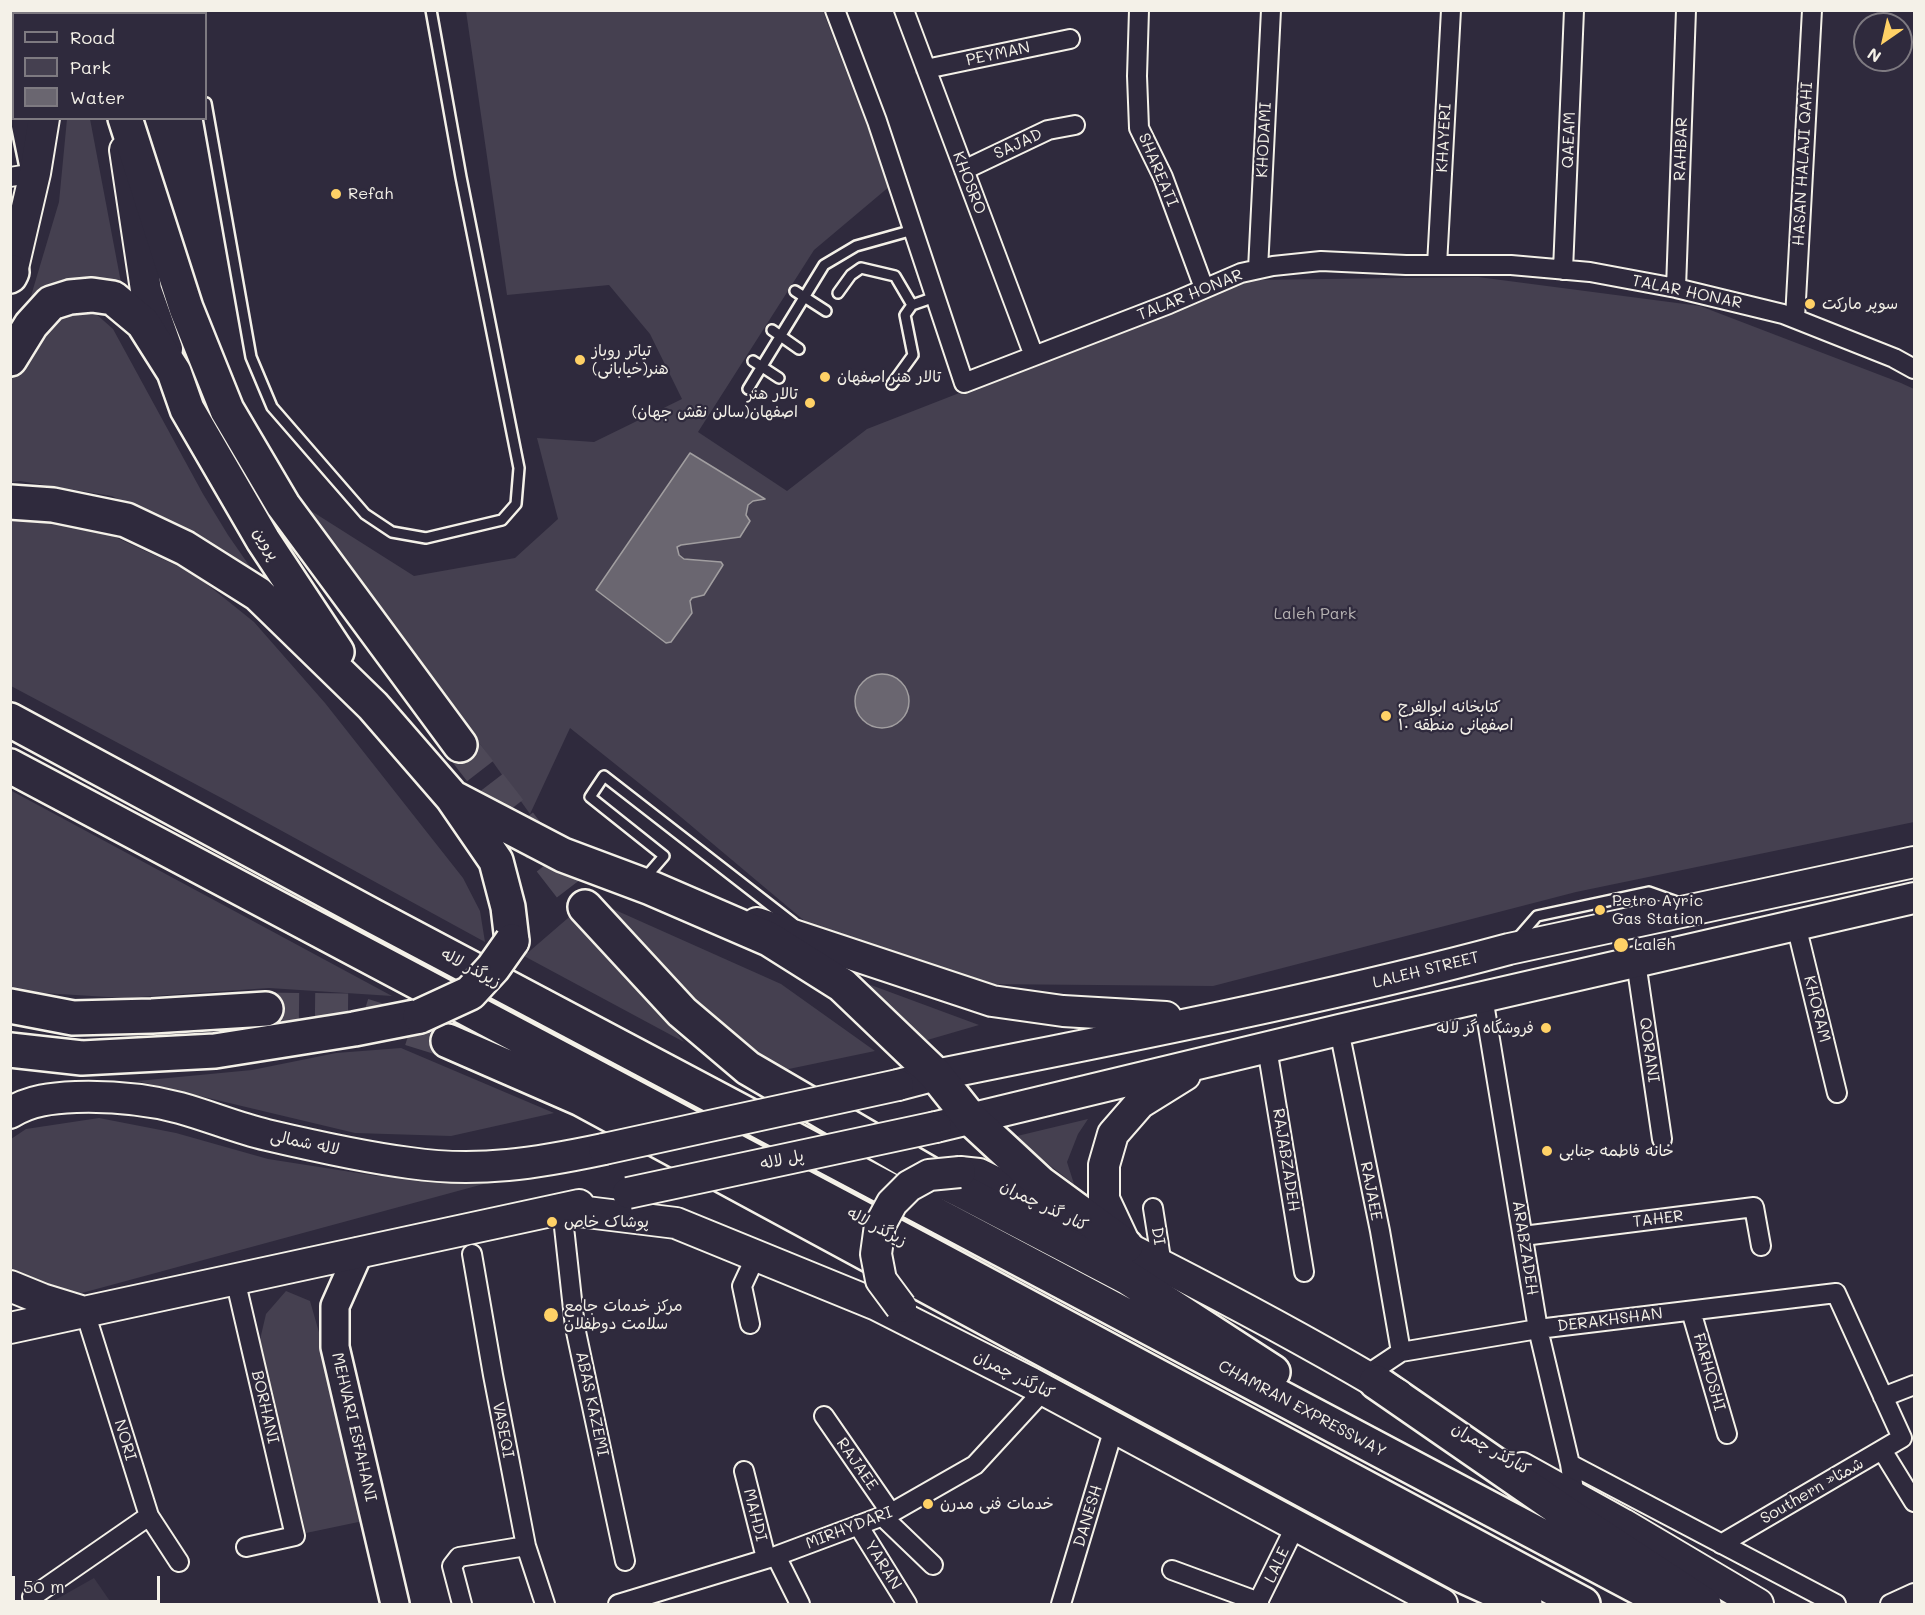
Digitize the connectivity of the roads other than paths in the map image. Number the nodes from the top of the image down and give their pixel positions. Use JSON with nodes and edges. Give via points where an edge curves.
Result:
{"nodes":[{"id":1,"x":431,"y":10,"type":"edge"},
{"id":2,"x":835,"y":10,"type":"edge"},
{"id":3,"x":904,"y":10,"type":"edge"},
{"id":4,"x":1139,"y":10,"type":"edge"},
{"id":5,"x":1271,"y":10,"type":"edge"},
{"id":6,"x":1451,"y":10,"type":"edge"},
{"id":7,"x":1574,"y":10,"type":"edge"},
{"id":8,"x":1686,"y":10,"type":"edge"},
{"id":9,"x":1812,"y":10,"type":"edge"},
{"id":10,"x":1070,"y":39,"type":"dead end"},
{"id":11,"x":926,"y":69,"type":"junction"},
{"id":12,"x":207,"y":109,"type":"edge"},
{"id":13,"x":24,"y":120,"type":"edge"},
{"id":14,"x":43,"y":120,"type":"edge"},
{"id":15,"x":120,"y":120,"type":"edge"},
{"id":16,"x":126,"y":120,"type":"edge"},
{"id":17,"x":1075,"y":125,"type":"dead end"},
{"id":18,"x":964,"y":170,"type":"junction"},
{"id":19,"x":23,"y":175,"type":"edge"},
{"id":20,"x":913,"y":230,"type":"junction"},
{"id":21,"x":1437,"y":265,"type":"junction"},
{"id":22,"x":1258,"y":269,"type":"junction"},
{"id":23,"x":1563,"y":270,"type":"junction"},
{"id":24,"x":11,"y":274,"type":"edge"},
{"id":25,"x":1204,"y":288,"type":"junction"},
{"id":26,"x":1676,"y":288,"type":"junction"},
{"id":27,"x":795,"y":291,"type":"dead end"},
{"id":28,"x":838,"y":293,"type":"dead end"},
{"id":29,"x":805,"y":297,"type":"junction"},
{"id":30,"x":935,"y":297,"type":"junction"},
{"id":31,"x":912,"y":305,"type":"junction"},
{"id":32,"x":826,"y":311,"type":"dead end"},
{"id":33,"x":1795,"y":318,"type":"junction"},
{"id":34,"x":772,"y":330,"type":"dead end"},
{"id":35,"x":781,"y":337,"type":"junction"},
{"id":36,"x":799,"y":349,"type":"dead end"},
{"id":37,"x":1034,"y":356,"type":"junction"},
{"id":38,"x":10,"y":358,"type":"edge"},
{"id":39,"x":753,"y":362,"type":"dead end"},
{"id":40,"x":762,"y":367,"type":"junction"},
{"id":41,"x":1914,"y":369,"type":"edge"},
{"id":42,"x":174,"y":372,"type":"junction"},
{"id":43,"x":779,"y":378,"type":"dead end"},
{"id":44,"x":892,"y":384,"type":"dead end"},
{"id":45,"x":748,"y":389,"type":"dead end"},
{"id":46,"x":10,"y":501,"type":"edge"},
{"id":47,"x":373,"y":706,"type":"junction"},
{"id":48,"x":10,"y":720,"type":"edge"},
{"id":49,"x":460,"y":745,"type":"tunnel mouth"},
{"id":50,"x":10,"y":766,"type":"edge"},
{"id":51,"x":452,"y":797,"type":"junction"},
{"id":52,"x":1914,"y":862,"type":"edge"},
{"id":53,"x":645,"y":886,"type":"junction"},
{"id":54,"x":1914,"y":886,"type":"edge"},
{"id":55,"x":1914,"y":898,"type":"edge"},
{"id":56,"x":585,"y":907,"type":"tunnel mouth"},
{"id":57,"x":1843,"y":914,"type":"junction"},
{"id":58,"x":1796,"y":925,"type":"junction"},
{"id":59,"x":821,"y":945,"type":"junction"},
{"id":60,"x":1636,"y":962,"type":"junction"},
{"id":61,"x":1483,"y":997,"type":"junction"},
{"id":62,"x":10,"y":1006,"type":"edge"},
{"id":63,"x":266,"y":1009,"type":"tunnel mouth"},
{"id":64,"x":1220,"y":1018,"type":"junction"},
{"id":65,"x":1339,"y":1030,"type":"junction"},
{"id":66,"x":448,"y":1041,"type":"tunnel mouth"},
{"id":67,"x":1267,"y":1048,"type":"junction"},
{"id":68,"x":10,"y":1050,"type":"edge"},
{"id":69,"x":1208,"y":1061,"type":"junction"},
{"id":70,"x":936,"y":1075,"type":"junction"},
{"id":71,"x":1837,"y":1093,"type":"dead end"},
{"id":72,"x":10,"y":1113,"type":"edge"},
{"id":73,"x":971,"y":1119,"type":"junction"},
{"id":74,"x":1662,"y":1139,"type":"dead end"},
{"id":75,"x":604,"y":1149,"type":"joint"},
{"id":76,"x":1153,"y":1208,"type":"dead end"},
{"id":77,"x":562,"y":1209,"type":"junction"},
{"id":78,"x":933,"y":1214,"type":"joint"},
{"id":79,"x":1523,"y":1236,"type":"junction"},
{"id":80,"x":1126,"y":1246,"type":"junction"},
{"id":81,"x":1761,"y":1246,"type":"dead end"},
{"id":82,"x":359,"y":1252,"type":"junction"},
{"id":83,"x":472,"y":1254,"type":"dead end"},
{"id":84,"x":756,"y":1256,"type":"junction"},
{"id":85,"x":1162,"y":1265,"type":"junction"},
{"id":86,"x":1304,"y":1272,"type":"dead end"},
{"id":87,"x":234,"y":1279,"type":"junction"},
{"id":88,"x":10,"y":1286,"type":"edge"},
{"id":89,"x":1690,"y":1311,"type":"junction"},
{"id":90,"x":85,"y":1312,"type":"junction"},
{"id":91,"x":750,"y":1324,"type":"dead end"},
{"id":92,"x":10,"y":1328,"type":"edge"},
{"id":93,"x":1538,"y":1329,"type":"junction"},
{"id":94,"x":948,"y":1340,"type":"junction"},
{"id":95,"x":1382,"y":1368,"type":"junction"},
{"id":96,"x":1914,"y":1385,"type":"edge"},
{"id":97,"x":1044,"y":1390,"type":"junction"},
{"id":98,"x":1883,"y":1397,"type":"junction"},
{"id":99,"x":824,"y":1416,"type":"dead end"},
{"id":100,"x":1114,"y":1428,"type":"junction"},
{"id":101,"x":1727,"y":1434,"type":"dead end"},
{"id":102,"x":1882,"y":1450,"type":"junction"},
{"id":103,"x":1570,"y":1464,"type":"junction"},
{"id":104,"x":744,"y":1471,"type":"dead end"},
{"id":105,"x":1304,"y":1490,"type":"junction"},
{"id":106,"x":1461,"y":1493,"type":"junction"},
{"id":107,"x":1575,"y":1497,"type":"junction"},
{"id":108,"x":1914,"y":1502,"type":"edge"},
{"id":109,"x":887,"y":1514,"type":"junction"},
{"id":110,"x":149,"y":1516,"type":"junction"},
{"id":111,"x":858,"y":1525,"type":"junction"},
{"id":112,"x":1296,"y":1525,"type":"junction"},
{"id":113,"x":1722,"y":1544,"type":"junction"},
{"id":114,"x":526,"y":1546,"type":"junction"},
{"id":115,"x":246,"y":1547,"type":"dead end"},
{"id":116,"x":771,"y":1557,"type":"junction"},
{"id":117,"x":625,"y":1561,"type":"dead end"},
{"id":118,"x":179,"y":1562,"type":"dead end"},
{"id":119,"x":933,"y":1565,"type":"dead end"},
{"id":120,"x":1172,"y":1570,"type":"dead end"},
{"id":121,"x":1914,"y":1593,"type":"edge"},
{"id":122,"x":32,"y":1597,"type":"dead end"},
{"id":123,"x":664,"y":1598,"type":"edge"},
{"id":124,"x":1810,"y":1599,"type":"edge"},
{"id":125,"x":1258,"y":1603,"type":"edge"},
{"id":126,"x":394,"y":1605,"type":"edge"},
{"id":127,"x":462,"y":1605,"type":"edge"},
{"id":128,"x":545,"y":1605,"type":"edge"},
{"id":129,"x":618,"y":1605,"type":"edge"},
{"id":130,"x":800,"y":1605,"type":"edge"},
{"id":131,"x":907,"y":1605,"type":"edge"},
{"id":132,"x":1061,"y":1605,"type":"edge"},
{"id":133,"x":1442,"y":1605,"type":"edge"},
{"id":134,"x":1493,"y":1605,"type":"edge"},
{"id":135,"x":1525,"y":1605,"type":"edge"},
{"id":136,"x":1582,"y":1605,"type":"edge"},
{"id":137,"x":1670,"y":1605,"type":"edge"},
{"id":138,"x":1704,"y":1605,"type":"edge"},
{"id":139,"x":1758,"y":1605,"type":"edge"},
{"id":140,"x":1836,"y":1605,"type":"edge"},
{"id":141,"x":1890,"y":1605,"type":"edge"}],
"edges":[{"from":1,"to":12,"type":"lane","via":[[519,468],[516,504],[502,520],[426,538],[392,532],[365,514],[272,407],[250,357]]},
{"from":2,"to":20,"type":"street","name":"TALAR HONAR"},
{"from":3,"to":11,"type":"street","name":"KHOSRO"},
{"from":4,"to":25,"type":"street","name":"SHAREATI","via":[[1139,128],[1163,177]]},
{"from":5,"to":22,"type":"street","name":"KHODAMI"},
{"from":6,"to":21,"type":"street","name":"KHAYERI"},
{"from":7,"to":23,"type":"street","name":"QAEAM"},
{"from":8,"to":26,"type":"street","name":"RAHBAR"},
{"from":9,"to":33,"type":"street","name":"HASAN HALAJI QAHI"},
{"from":10,"to":11,"type":"street","name":"PEYMAN"},
{"from":11,"to":18,"type":"street","name":"KHOSRO"},
{"from":13,"to":19,"type":"main road"},
{"from":14,"to":19,"type":"main road"},
{"from":15,"to":42,"type":"main road","via":[[146,290]]},
{"from":16,"to":49,"type":"highway","via":[[186,308],[227,410],[283,506]]},
{"from":17,"to":18,"type":"street","name":"SAJAD","via":[[1048,130]]},
{"from":18,"to":37,"type":"street","name":"KHOSRO"},
{"from":19,"to":24,"type":"main road"},
{"from":20,"to":29,"type":"lane","via":[[856,246],[824,265]]},
{"from":20,"to":30,"type":"street","name":"TALAR HONAR"},
{"from":21,"to":22,"type":"street","name":"TALAR HONAR","via":[[1321,261]]},
{"from":21,"to":23,"type":"street","name":"TALAR HONAR"},
{"from":22,"to":25,"type":"street","name":"TALAR HONAR"},
{"from":23,"to":26,"type":"street","name":"TALAR HONAR"},
{"from":25,"to":37,"type":"street","name":"TALAR HONAR"},
{"from":26,"to":33,"type":"street","name":"TALAR HONAR"},
{"from":27,"to":29,"type":"lane"},
{"from":28,"to":31,"type":"lane","via":[[861,268],[895,276]]},
{"from":29,"to":32,"type":"lane"},
{"from":29,"to":35,"type":"lane"},
{"from":30,"to":31,"type":"lane"},
{"from":30,"to":37,"type":"street","name":"TALAR HONAR","via":[[964,383]]},
{"from":31,"to":44,"type":"lane","via":[[905,315],[913,355]]},
{"from":33,"to":41,"type":"street","name":"TALAR HONAR"},
{"from":34,"to":35,"type":"lane"},
{"from":35,"to":36,"type":"lane"},
{"from":35,"to":40,"type":"lane"},
{"from":38,"to":42,"type":"highway","name":"پروین","via":[[51,303],[92,295],[113,298],[143,323]]},
{"from":39,"to":40,"type":"lane"},
{"from":40,"to":43,"type":"lane"},
{"from":40,"to":45,"type":"lane"},
{"from":42,"to":47,"type":"highway","name":"پروین","via":[[187,409],[263,540]]},
{"from":46,"to":47,"type":"highway","via":[[53,505],[126,520],[185,548],[258,594]]},
{"from":47,"to":51,"type":"highway"},
{"from":48,"to":78,"type":"highway","name":"زیرگذر لاله"},
{"from":50,"to":136,"type":"highway","name":"زیرگذر لاله"},
{"from":51,"to":53,"type":"highway","via":[[563,855]]},
{"from":51,"to":68,"type":"highway","bridge":true,"via":[[496,861],[512,941],[470,993],[420,1017],[221,1050],[81,1058]]},
{"from":52,"to":64,"type":"main road","name":"LALEH STREET","via":[[1509,949]]},
{"from":53,"to":59,"type":"main road"},
{"from":53,"to":59,"type":"lane","via":[[664,856],[590,797],[604,776]]},
{"from":53,"to":70,"type":"highway","via":[[769,939],[842,985]]},
{"from":54,"to":57,"type":"main road","via":[[1853,900]]},
{"from":55,"to":57,"type":"main road"},
{"from":56,"to":106,"type":"highway","via":[[682,1012],[748,1068],[935,1177],[1128,1278]]},
{"from":57,"to":58,"type":"main road"},
{"from":58,"to":60,"type":"main road"},
{"from":58,"to":71,"type":"street","name":"KHORAM"},
{"from":59,"to":64,"type":"main road","via":[[992,1001],[1063,1011]]},
{"from":60,"to":61,"type":"main road"},
{"from":60,"to":74,"type":"street","name":"QORANI"},
{"from":61,"to":65,"type":"main road"},
{"from":61,"to":79,"type":"street","name":"ARABZADEH"},
{"from":62,"to":63,"type":"highway","via":[[73,1018]]},
{"from":64,"to":70,"type":"main road","name":"LALEH STREET"},
{"from":65,"to":67,"type":"main road"},
{"from":65,"to":95,"type":"street","name":"RAJAEE","via":[[1380,1232]]},
{"from":66,"to":105,"type":"highway","via":[[580,1099]]},
{"from":67,"to":69,"type":"main road"},
{"from":67,"to":86,"type":"street","name":"RAJABZADEH"},
{"from":69,"to":73,"type":"main road"},
{"from":69,"to":80,"type":"main road","via":[[1140,1103],[1113,1134],[1104,1165],[1104,1199]]},
{"from":70,"to":73,"type":"highway"},
{"from":70,"to":75,"type":"main road","name":"LALEH STREET","bridge":true},
{"from":72,"to":75,"type":"main road","name":"لاله شمالی","via":[[23,1105],[55,1098],[132,1098],[265,1134],[412,1164],[489,1168],[544,1162]]},
{"from":73,"to":77,"type":"main road","name":"پل لاله","bridge":true},
{"from":73,"to":80,"type":"highway","via":[[1040,1183]]},
{"from":76,"to":85,"type":"street","name":"DI"},
{"from":77,"to":82,"type":"main road"},
{"from":77,"to":84,"type":"main road","name":"کنارگذر چمران","via":[[676,1223]]},
{"from":77,"to":117,"type":"street","name":"ABAS KAZEMI","via":[[575,1327]]},
{"from":78,"to":106,"type":"highway","name":"CHAMRAN EXPRESSWAY"},
{"from":79,"to":81,"type":"street","name":"TAHER","via":[[1754,1207]]},
{"from":79,"to":93,"type":"street","name":"ARABZADEH"},
{"from":80,"to":85,"type":"main road","name":"کنارگذر چمران"},
{"from":80,"to":94,"type":"main road","name":"کنار گذر چمران","bridge":true,"via":[[979,1174],[929,1175],[909,1186],[892,1203],[880,1225],[876,1254],[881,1280],[901,1307]]},
{"from":82,"to":87,"type":"main road"},
{"from":82,"to":126,"type":"main road","name":"MEHVARI ESFAHANI","via":[[335,1306],[335,1347]]},
{"from":83,"to":114,"type":"street","name":"VASEQI"},
{"from":84,"to":91,"type":"street","via":[[742,1286]]},
{"from":84,"to":94,"type":"main road","name":"کنارگذر چمران","via":[[877,1305]]},
{"from":85,"to":95,"type":"main road","name":"کنارگذر چمران","via":[[1268,1321]]},
{"from":87,"to":90,"type":"main road"},
{"from":87,"to":115,"type":"street","name":"BORHANI","via":[[295,1536]]},
{"from":88,"to":90,"type":"main road"},
{"from":89,"to":93,"type":"street","name":"DERAKHSHAN"},
{"from":89,"to":98,"type":"street","name":"DERAKHSHAN","via":[[1836,1293]]},
{"from":89,"to":101,"type":"street","name":"FARHOSHI"},
{"from":90,"to":92,"type":"main road"},
{"from":90,"to":110,"type":"street","name":"NORI"},
{"from":93,"to":95,"type":"street","name":"DERAKHSHAN"},
{"from":93,"to":103,"type":"street","name":"ARABZADEH"},
{"from":94,"to":97,"type":"main road","name":"کنارگذر چمران"},
{"from":95,"to":107,"type":"main road","name":"کنارگذر چمران"},
{"from":95,"to":138,"type":"highway","via":[[1564,1512]]},
{"from":96,"to":98,"type":"street"},
{"from":97,"to":100,"type":"main road","name":"کنارگذر چمران"},
{"from":97,"to":109,"type":"street","name":"MIRHYDARI","via":[[975,1465]]},
{"from":98,"to":102,"type":"street","name":"Southern »شمثا","via":[[1902,1438]]},
{"from":99,"to":109,"type":"street","name":"RAJAEE"},
{"from":100,"to":112,"type":"main road","name":"کنارگذر چمران"},
{"from":100,"to":132,"type":"street","name":"DANESH"},
{"from":102,"to":108,"type":"street"},
{"from":102,"to":113,"type":"street","name":"Southern »شمثا"},
{"from":103,"to":107,"type":"street","name":"ARABZADEH"},
{"from":103,"to":113,"type":"street"},
{"from":104,"to":116,"type":"street","name":"MAHDI"},
{"from":105,"to":134,"type":"highway"},
{"from":105,"to":135,"type":"highway"},
{"from":106,"to":137,"type":"highway","name":"CHAMRAN EXPRESSWAY"},
{"from":107,"to":139,"type":"main road","name":"کنارگذر چمران"},
{"from":109,"to":111,"type":"street","name":"MIRHYDARI"},
{"from":109,"to":119,"type":"street","name":"RAJAEE"},
{"from":110,"to":118,"type":"street","name":"NORI"},
{"from":110,"to":122,"type":"street"},
{"from":111,"to":116,"type":"street","name":"MIRHYDARI"},
{"from":111,"to":131,"type":"street","name":"YARAN"},
{"from":112,"to":125,"type":"street","name":"LALE"},
{"from":112,"to":133,"type":"main road","name":"کنارگذر چمران"},
{"from":113,"to":124,"type":"street"},
{"from":114,"to":127,"type":"street","via":[[454,1561]]},
{"from":114,"to":128,"type":"street","name":"VASEQI"},
{"from":116,"to":123,"type":"street","name":"MIRHYDARI"},
{"from":116,"to":130,"type":"street","name":"MAHDI"},
{"from":120,"to":125,"type":"street"},
{"from":121,"to":141,"type":"street"},
{"from":123,"to":129,"type":"street","name":"MIRHYDARI"},
{"from":124,"to":140,"type":"street"}]}
